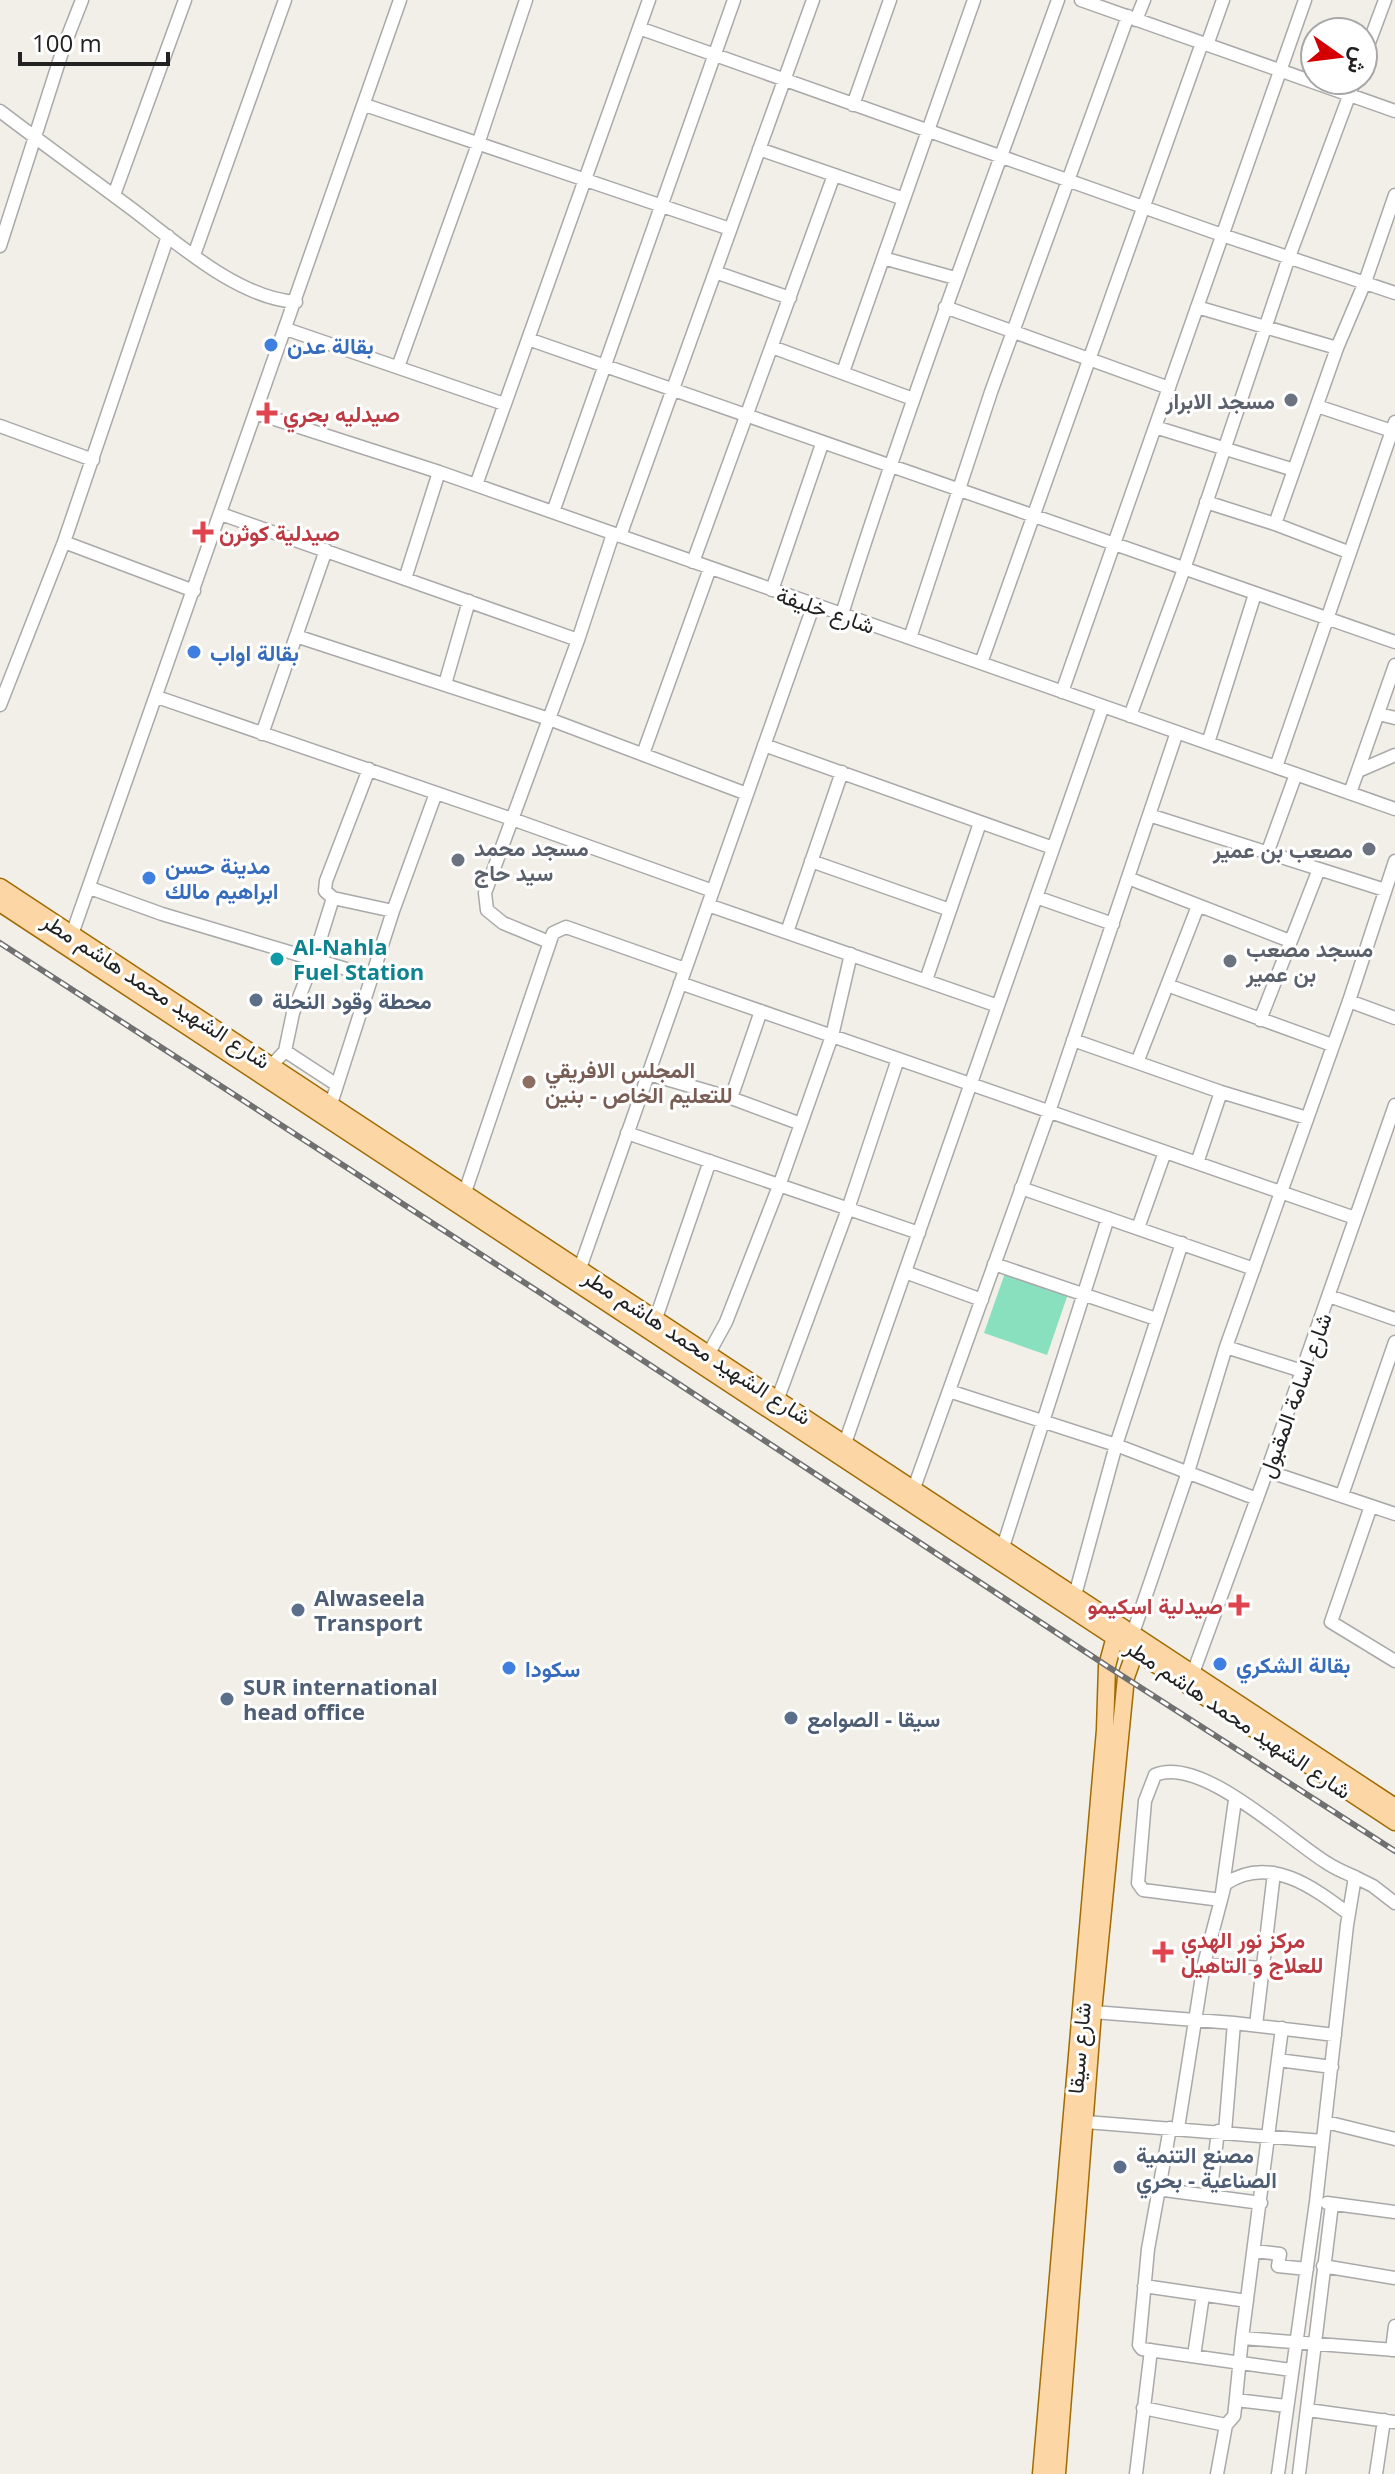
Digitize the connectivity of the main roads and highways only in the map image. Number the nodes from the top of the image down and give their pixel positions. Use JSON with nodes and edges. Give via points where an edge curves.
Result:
{"nodes":[{"id":1,"x":0,"y":887,"type":"edge"},
{"id":2,"x":0,"y":903,"type":"edge"},
{"id":3,"x":70,"y":941,"type":"junction"},
{"id":4,"x":270,"y":1071,"type":"junction"},
{"id":5,"x":1129,"y":1636,"type":"junction"},
{"id":6,"x":1189,"y":1678,"type":"junction"},
{"id":7,"x":1395,"y":1807,"type":"edge"},
{"id":8,"x":1395,"y":1822,"type":"edge"},
{"id":9,"x":1041,"y":2474,"type":"edge"},
{"id":10,"x":1057,"y":2474,"type":"edge"}],
"edges":[{"from":1,"to":3,"type":"main road","name":"شارع الشهيد محمد هاشم مطر"},
{"from":2,"to":3,"type":"main road","name":"شارع الشهيد محمد هاشم مطر"},
{"from":3,"to":4,"type":"main road","name":"شارع الشهيد محمد هاشم مطر"},
{"from":4,"to":5,"type":"main road","name":"شارع الشهيد محمد هاشم مطر"},
{"from":4,"to":5,"type":"main road","name":"شارع الشهيد محمد هاشم مطر","via":[[331,1104],[465,1192],[1075,1595]]},
{"from":5,"to":6,"type":"main road","name":"شارع الشهيد محمد هاشم مطر"},
{"from":5,"to":9,"type":"main road","name":"شارع سيقا","via":[[1107,1666]]},
{"from":5,"to":10,"type":"main road","name":"شارع سيقا"},
{"from":6,"to":7,"type":"main road","name":"شارع الشهيد محمد هاشم مطر"},
{"from":6,"to":8,"type":"main road","name":"شارع الشهيد محمد هاشم مطر"}]}
